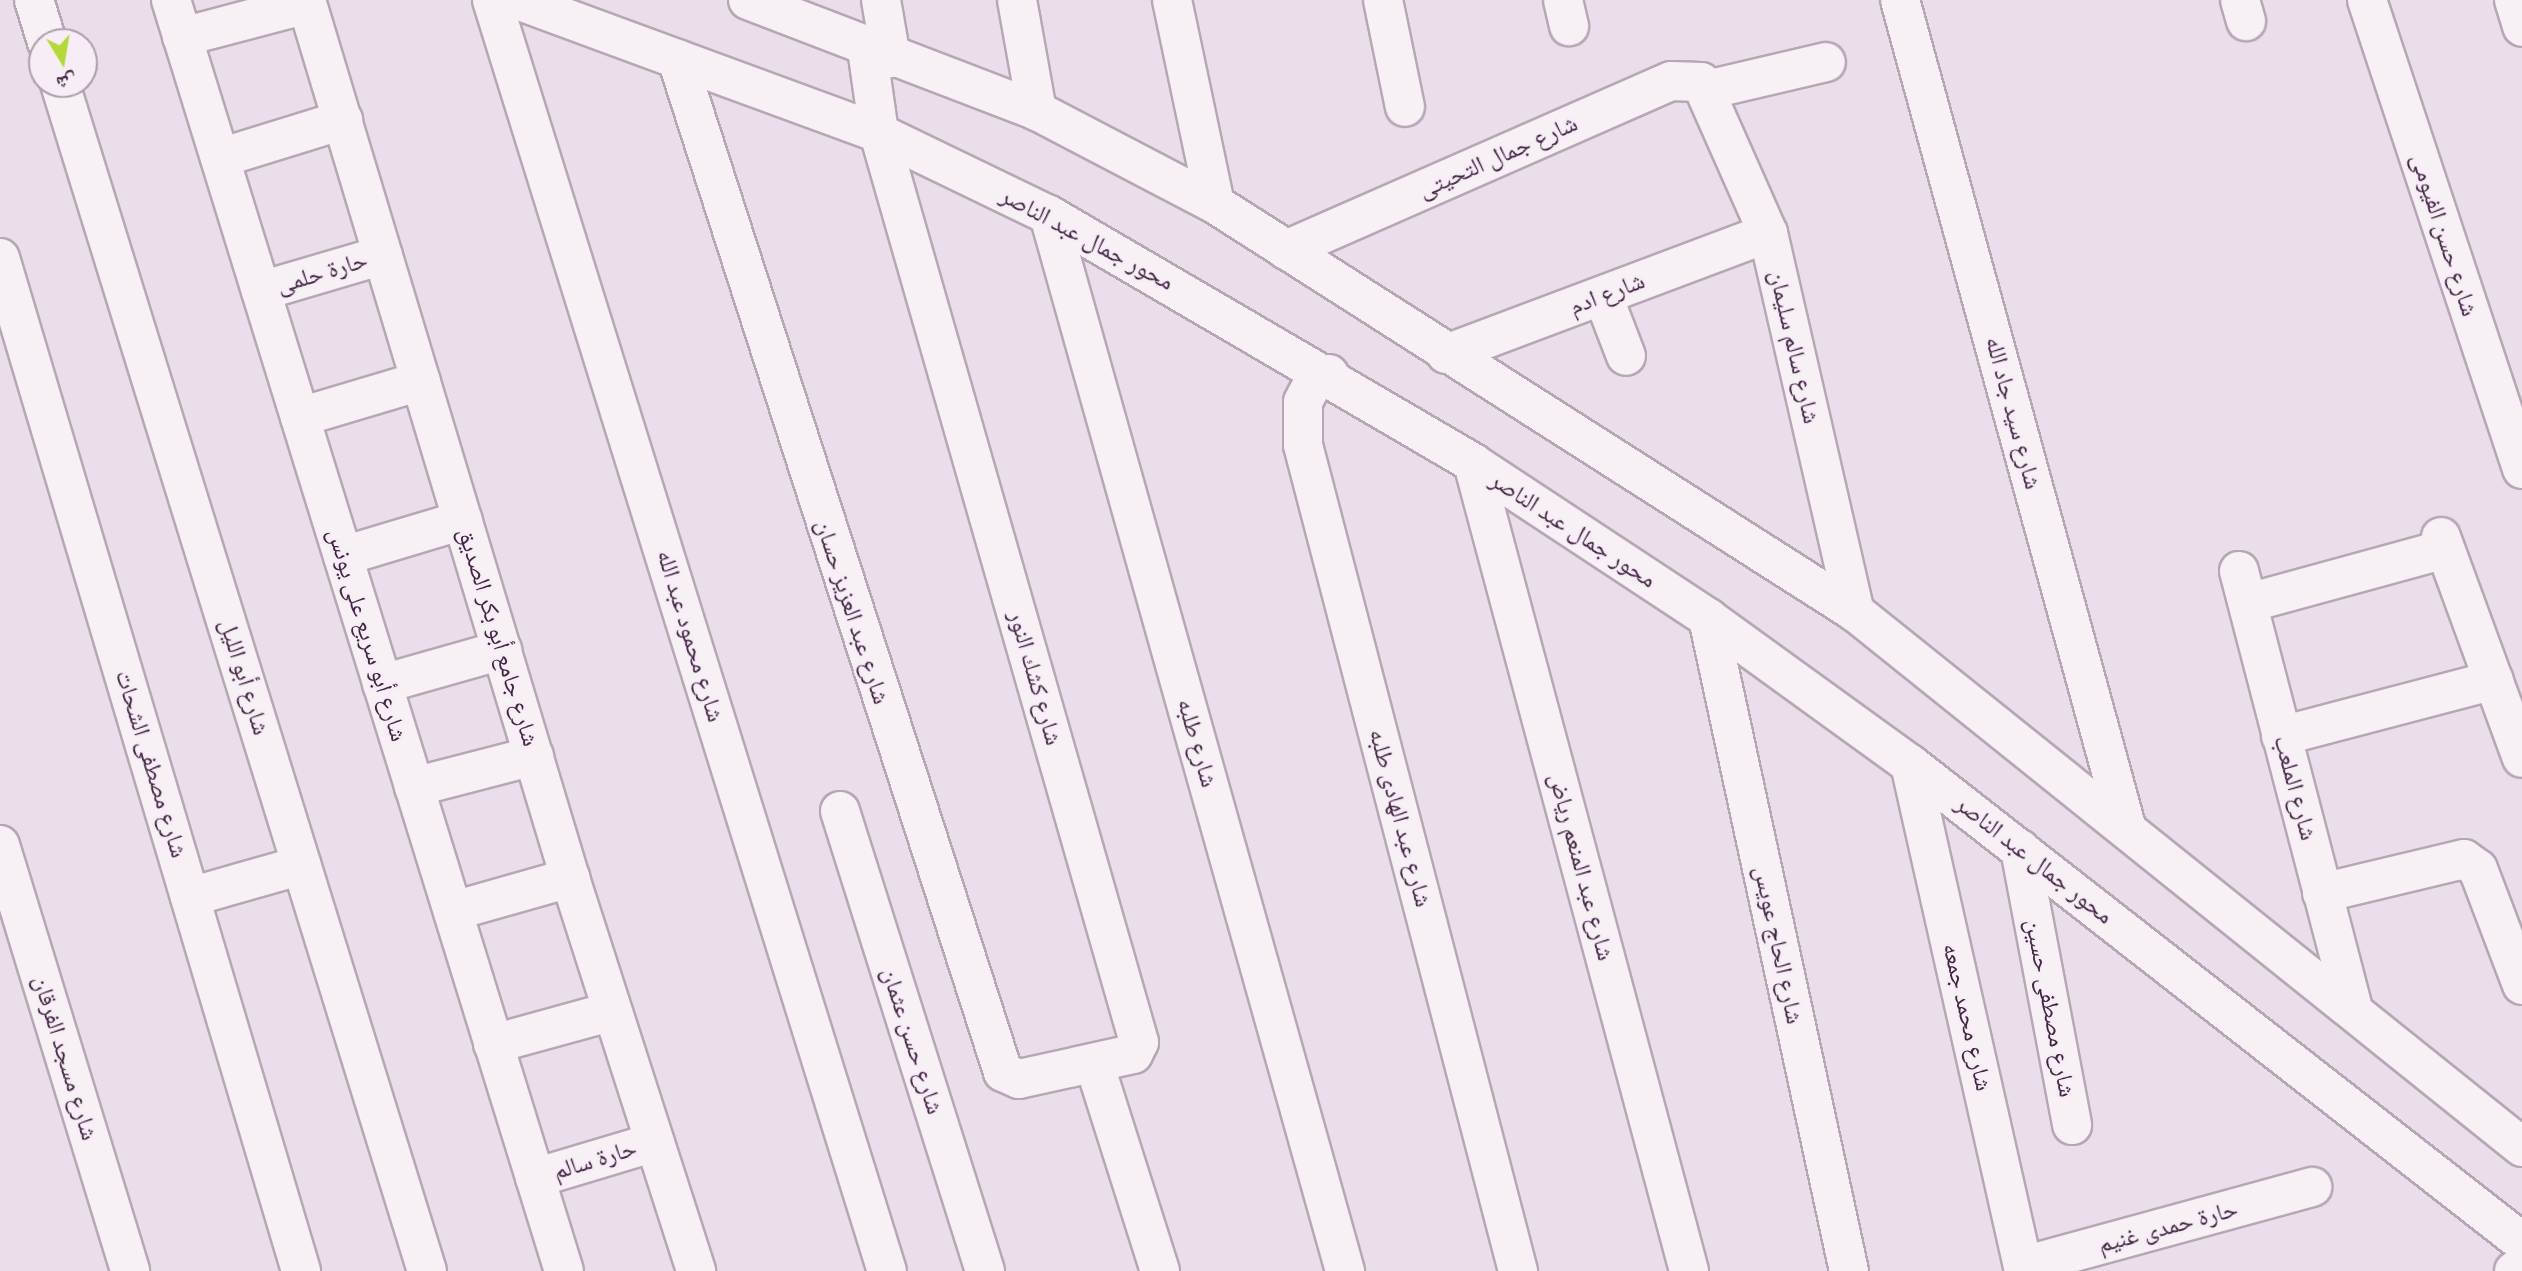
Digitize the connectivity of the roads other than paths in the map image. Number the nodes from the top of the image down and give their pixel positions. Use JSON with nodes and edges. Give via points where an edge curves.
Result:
{"nodes":[{"id":1,"x":34,"y":0,"type":"edge"},
{"id":2,"x":171,"y":0,"type":"edge"},
{"id":3,"x":492,"y":0,"type":"edge"},
{"id":4,"x":517,"y":0,"type":"edge"},
{"id":5,"x":748,"y":0,"type":"edge"},
{"id":6,"x":881,"y":0,"type":"edge"},
{"id":7,"x":1017,"y":0,"type":"edge"},
{"id":8,"x":1172,"y":0,"type":"edge"},
{"id":9,"x":1383,"y":0,"type":"edge"},
{"id":10,"x":1900,"y":0,"type":"edge"},
{"id":11,"x":2367,"y":0,"type":"edge"},
{"id":12,"x":2514,"y":0,"type":"edge"},
{"id":13,"x":307,"y":2,"type":"edge"},
{"id":14,"x":2522,"y":27,"type":"edge"},
{"id":15,"x":43,"y":28,"type":"edge"},
{"id":16,"x":182,"y":37,"type":"junction"},
{"id":17,"x":879,"y":53,"type":"junction"},
{"id":18,"x":677,"y":59,"type":"junction"},
{"id":19,"x":1826,"y":62,"type":"dead end"},
{"id":20,"x":1707,"y":90,"type":"junction"},
{"id":21,"x":64,"y":98,"type":"edge"},
{"id":22,"x":1405,"y":107,"type":"dead end"},
{"id":23,"x":1037,"y":111,"type":"junction"},
{"id":24,"x":342,"y":120,"type":"junction"},
{"id":25,"x":879,"y":134,"type":"junction"},
{"id":26,"x":219,"y":159,"type":"junction"},
{"id":27,"x":1215,"y":204,"type":"junction"},
{"id":28,"x":1049,"y":215,"type":"junction"},
{"id":29,"x":1768,"y":233,"type":"junction"},
{"id":30,"x":1286,"y":250,"type":"junction"},
{"id":31,"x":383,"y":255,"type":"junction"},
{"id":32,"x":0,"y":258,"type":"edge"},
{"id":33,"x":261,"y":291,"type":"junction"},
{"id":34,"x":1603,"y":296,"type":"junction"},
{"id":35,"x":1446,"y":354,"type":"junction"},
{"id":36,"x":1626,"y":356,"type":"dead end"},
{"id":37,"x":1329,"y":374,"type":"junction"},
{"id":38,"x":421,"y":381,"type":"junction"},
{"id":39,"x":300,"y":417,"type":"junction"},
{"id":40,"x":1473,"y":463,"type":"junction"},
{"id":41,"x":2522,"y":469,"type":"edge"},
{"id":42,"x":463,"y":520,"type":"junction"},
{"id":43,"x":343,"y":556,"type":"junction"},
{"id":44,"x":1855,"y":612,"type":"junction"},
{"id":45,"x":1708,"y":618,"type":"junction"},
{"id":46,"x":502,"y":650,"type":"junction"},
{"id":47,"x":2494,"y":680,"type":"junction"},
{"id":48,"x":382,"y":684,"type":"junction"},
{"id":49,"x":2281,"y":736,"type":"junction"},
{"id":50,"x":534,"y":756,"type":"junction"},
{"id":51,"x":2522,"y":758,"type":"edge"},
{"id":52,"x":1910,"y":764,"type":"junction"},
{"id":53,"x":414,"y":786,"type":"junction"},
{"id":54,"x":840,"y":811,"type":"dead end"},
{"id":55,"x":2126,"y":827,"type":"junction"},
{"id":56,"x":0,"y":845,"type":"edge"},
{"id":57,"x":2020,"y":849,"type":"junction"},
{"id":58,"x":302,"y":865,"type":"junction"},
{"id":59,"x":570,"y":878,"type":"junction"},
{"id":60,"x":2322,"y":893,"type":"junction"},
{"id":61,"x":190,"y":897,"type":"junction"},
{"id":62,"x":453,"y":911,"type":"junction"},
{"id":63,"x":2522,"y":985,"type":"edge"},
{"id":64,"x":2352,"y":1005,"type":"junction"},
{"id":65,"x":613,"y":1011,"type":"junction"},
{"id":66,"x":494,"y":1044,"type":"junction"},
{"id":67,"x":1094,"y":1063,"type":"junction"},
{"id":68,"x":2072,"y":1125,"type":"dead end"},
{"id":69,"x":655,"y":1142,"type":"junction"},
{"id":70,"x":2522,"y":1147,"type":"edge"},
{"id":71,"x":535,"y":1178,"type":"junction"},
{"id":72,"x":2312,"y":1187,"type":"dead end"},
{"id":73,"x":2522,"y":1241,"type":"edge"},
{"id":74,"x":2522,"y":1268,"type":"edge"},
{"id":75,"x":2024,"y":1269,"type":"edge"},
{"id":76,"x":130,"y":1271,"type":"edge"},
{"id":77,"x":301,"y":1271,"type":"edge"},
{"id":78,"x":427,"y":1271,"type":"edge"},
{"id":79,"x":564,"y":1271,"type":"edge"},
{"id":80,"x":696,"y":1271,"type":"edge"},
{"id":81,"x":887,"y":1271,"type":"edge"},
{"id":82,"x":985,"y":1271,"type":"edge"},
{"id":83,"x":1160,"y":1271,"type":"edge"},
{"id":84,"x":1345,"y":1271,"type":"edge"},
{"id":85,"x":1518,"y":1271,"type":"edge"},
{"id":86,"x":1689,"y":1271,"type":"edge"},
{"id":87,"x":1849,"y":1271,"type":"edge"},
{"id":88,"x":2514,"y":1271,"type":"edge"}],
"edges":[{"from":1,"to":15,"type":"street"},
{"from":2,"to":16,"type":"street","name":"شارع أبو سريع على يونس"},
{"from":3,"to":81,"type":"street","name":"شارع محمود عبد الله"},
{"from":4,"to":18,"type":"street","name":"محور جمال عبد الناصر"},
{"from":5,"to":17,"type":"street"},
{"from":6,"to":17,"type":"street","name":"شارع كشك النور"},
{"from":7,"to":23,"type":"street"},
{"from":8,"to":27,"type":"street"},
{"from":9,"to":22,"type":"street"},
{"from":10,"to":55,"type":"street","name":"شارع سيد جاد الله"},
{"from":11,"to":41,"type":"street","name":"شارع حسن الفيومى"},
{"from":12,"to":14,"type":"street"},
{"from":13,"to":16,"type":"street"},
{"from":13,"to":24,"type":"street","name":"شارع جامع أبو بكر الصديق"},
{"from":16,"to":26,"type":"street","name":"شارع أبو سريع على يونس"},
{"from":17,"to":23,"type":"street"},
{"from":17,"to":25,"type":"street","name":"شارع كشك النور"},
{"from":18,"to":25,"type":"street","name":"محور جمال عبد الناصر"},
{"from":18,"to":67,"type":"street","name":"شارع عبد العزيز حسان","via":[[1003,1072],[1018,1079]]},
{"from":19,"to":20,"type":"street"},
{"from":20,"to":29,"type":"street","name":"شارع سالم سليمان"},
{"from":20,"to":30,"type":"street","name":"شارع جمال التحيتى","via":[[1692,77],[1671,81]]},
{"from":21,"to":58,"type":"street","name":"شارع أبو الليل"},
{"from":23,"to":27,"type":"street"},
{"from":24,"to":26,"type":"street"},
{"from":24,"to":31,"type":"street","name":"شارع جامع أبو بكر الصديق"},
{"from":25,"to":28,"type":"street","name":"محور جمال عبد الناصر"},
{"from":25,"to":67,"type":"street","name":"شارع كشك النور","via":[[1139,1042],[1133,1054]]},
{"from":26,"to":33,"type":"street","name":"شارع أبو سريع على يونس"},
{"from":27,"to":30,"type":"street"},
{"from":28,"to":37,"type":"street","name":"محور جمال عبد الناصر"},
{"from":28,"to":84,"type":"street","name":"شارع طلبه"},
{"from":29,"to":34,"type":"street","name":"شارع ادم"},
{"from":29,"to":44,"type":"street","name":"شارع سالم سليمان"},
{"from":30,"to":35,"type":"street"},
{"from":31,"to":33,"type":"street","name":"حارة حلمى"},
{"from":31,"to":38,"type":"street","name":"شارع جامع أبو بكر الصديق"},
{"from":32,"to":61,"type":"street","name":"شارع مصطفى الشحات"},
{"from":33,"to":39,"type":"street","name":"شارع أبو سريع على يونس"},
{"from":34,"to":35,"type":"street","name":"شارع ادم"},
{"from":34,"to":36,"type":"street"},
{"from":35,"to":44,"type":"street"},
{"from":37,"to":40,"type":"street","name":"محور جمال عبد الناصر"},
{"from":37,"to":85,"type":"street","name":"شارع عبد الهادى طلبه","via":[[1313,383],[1303,402],[1303,444]]},
{"from":38,"to":39,"type":"street"},
{"from":38,"to":42,"type":"street","name":"شارع جامع أبو بكر الصديق"},
{"from":39,"to":43,"type":"street","name":"شارع أبو سريع على يونس"},
{"from":40,"to":45,"type":"street","name":"محور جمال عبد الناصر"},
{"from":40,"to":86,"type":"street","name":"شارع عبد المنعم رياض"},
{"from":42,"to":43,"type":"street"},
{"from":42,"to":46,"type":"street","name":"شارع جامع أبو بكر الصديق"},
{"from":43,"to":48,"type":"street","name":"شارع أبو سريع على يونس"},
{"from":44,"to":55,"type":"street"},
{"from":45,"to":52,"type":"street","name":"محور جمال عبد الناصر"},
{"from":45,"to":87,"type":"street","name":"شارع الحاج عويس"},
{"from":46,"to":48,"type":"street"},
{"from":46,"to":50,"type":"street","name":"شارع جامع أبو بكر الصديق"},
{"from":47,"to":49,"type":"street"},
{"from":47,"to":49,"type":"street","name":"شارع الملعب","via":[[2443,543],[2244,587]]},
{"from":47,"to":51,"type":"street"},
{"from":48,"to":53,"type":"street","name":"شارع أبو سريع على يونس"},
{"from":49,"to":60,"type":"street","name":"شارع الملعب"},
{"from":50,"to":53,"type":"street"},
{"from":50,"to":59,"type":"street","name":"شارع جامع أبو بكر الصديق"},
{"from":52,"to":57,"type":"street","name":"محور جمال عبد الناصر"},
{"from":52,"to":75,"type":"street","name":"شارع محمد جمعه"},
{"from":53,"to":62,"type":"street","name":"شارع أبو سريع على يونس"},
{"from":54,"to":82,"type":"street","name":"شارع حسن عثمان"},
{"from":55,"to":64,"type":"street"},
{"from":56,"to":76,"type":"street","name":"شارع مسجد الفرقان"},
{"from":57,"to":68,"type":"street","name":"شارع مصطفى حسين"},
{"from":57,"to":73,"type":"street","name":"محور جمال عبد الناصر"},
{"from":58,"to":61,"type":"street"},
{"from":58,"to":78,"type":"street","name":"شارع أبو الليل"},
{"from":59,"to":62,"type":"street"},
{"from":59,"to":65,"type":"street","name":"شارع جامع أبو بكر الصديق"},
{"from":60,"to":63,"type":"street","via":[[2464,859],[2478,869]]},
{"from":60,"to":64,"type":"street","name":"شارع الملعب"},
{"from":61,"to":77,"type":"street","name":"شارع مصطفى الشحات"},
{"from":62,"to":66,"type":"street","name":"شارع أبو سريع على يونس"},
{"from":64,"to":70,"type":"street"},
{"from":65,"to":66,"type":"street"},
{"from":65,"to":69,"type":"street","name":"شارع جامع أبو بكر الصديق"},
{"from":66,"to":71,"type":"street","name":"شارع أبو سريع على يونس"},
{"from":67,"to":83,"type":"street"},
{"from":69,"to":71,"type":"street","name":"حارة سالم"},
{"from":69,"to":80,"type":"street","name":"شارع جامع أبو بكر الصديق"},
{"from":71,"to":79,"type":"street","name":"شارع أبو سريع على يونس"},
{"from":72,"to":75,"type":"street","name":"حارة حمدى غنيم"},
{"from":74,"to":88,"type":"street"}]}
